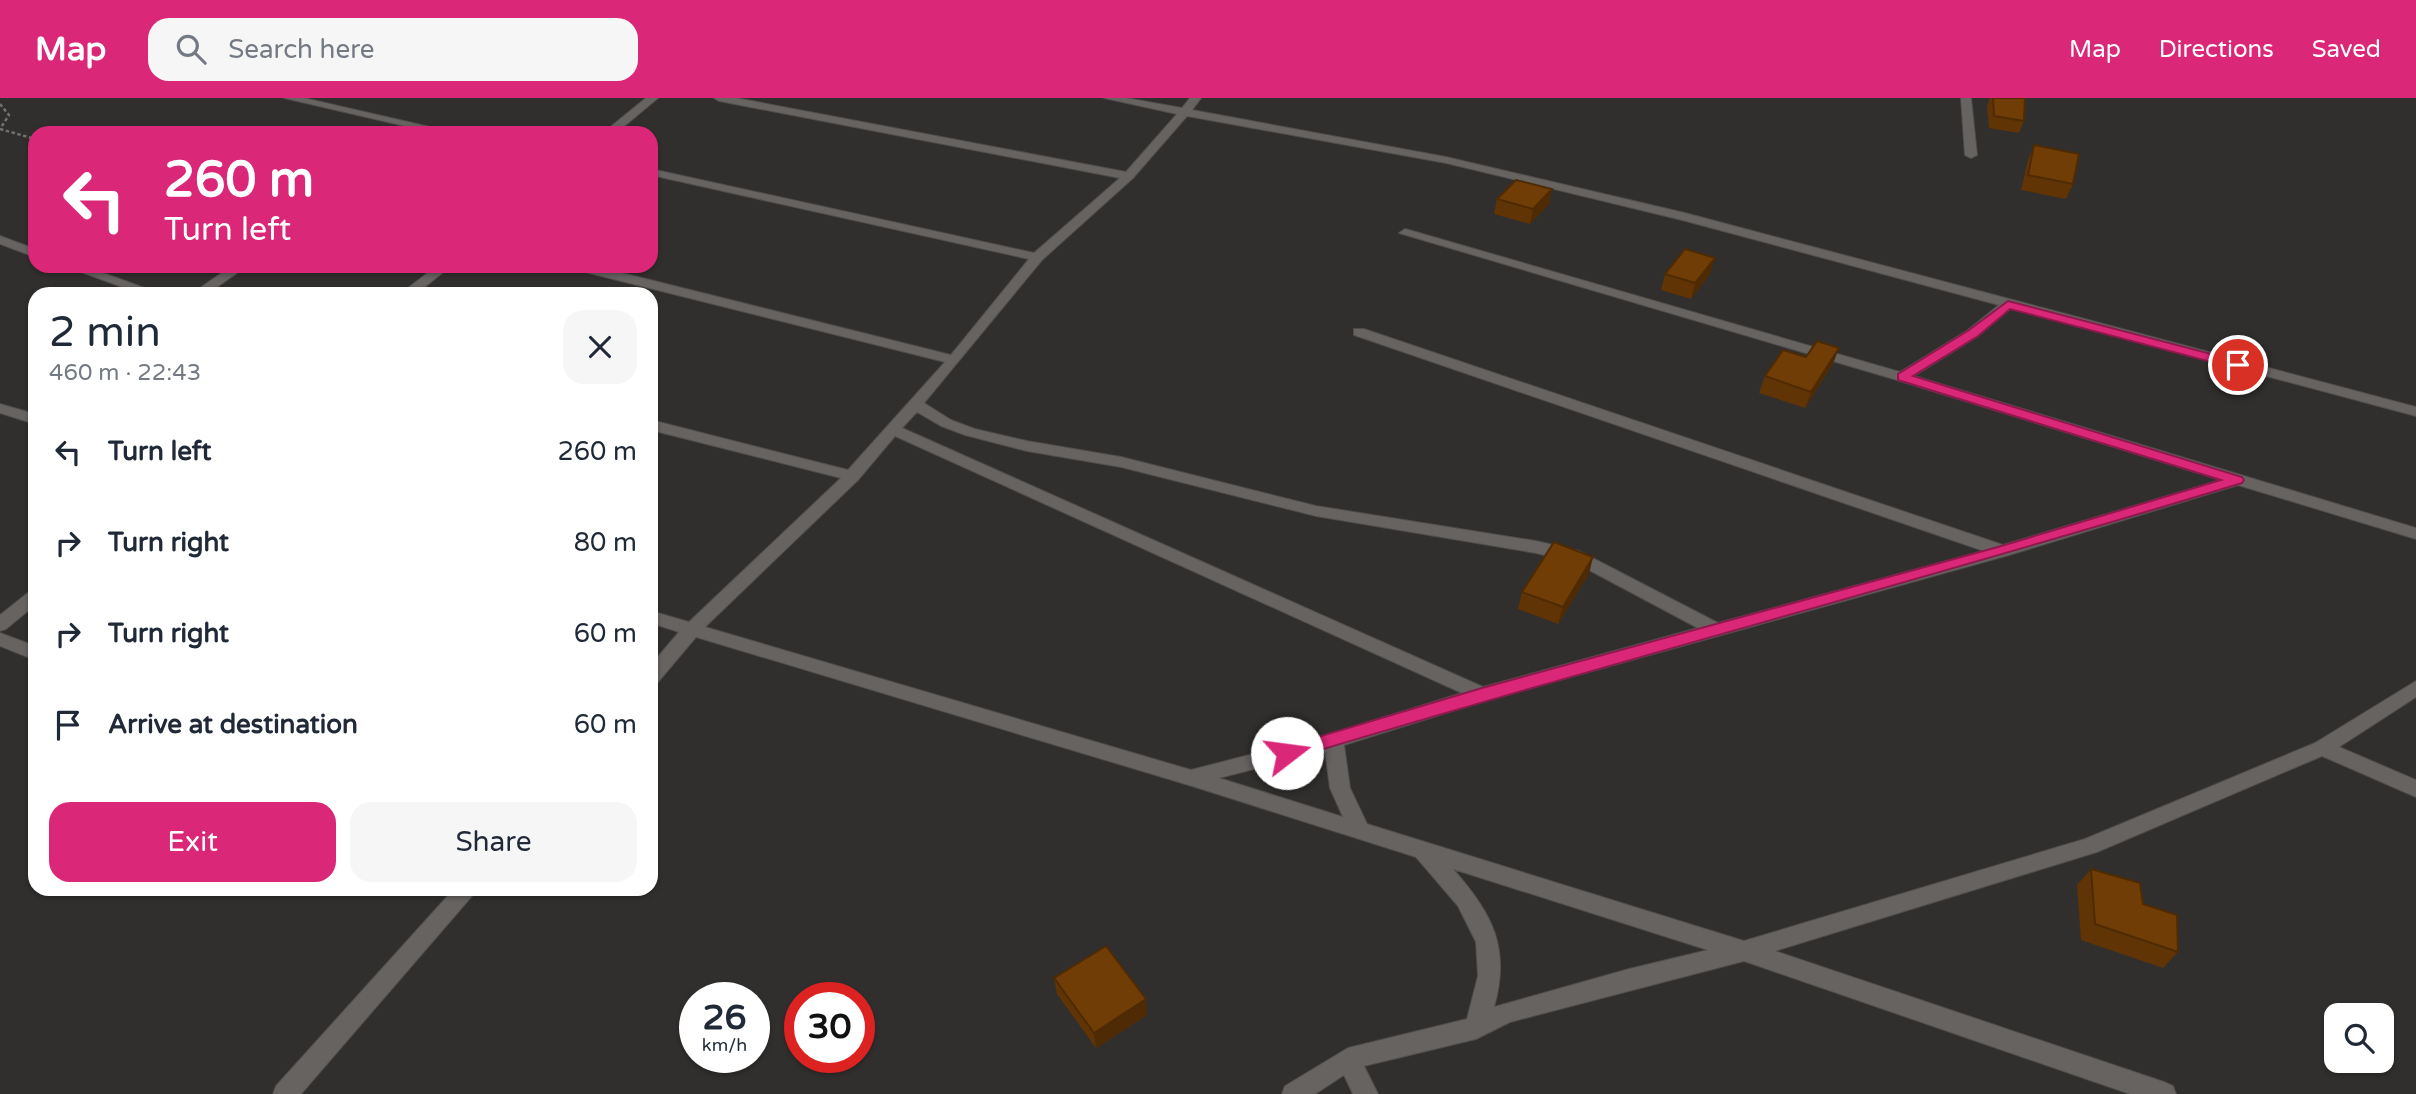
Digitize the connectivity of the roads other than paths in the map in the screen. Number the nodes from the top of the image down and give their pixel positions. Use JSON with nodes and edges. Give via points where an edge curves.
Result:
{"nodes":[{"id":1,"x":289,"y":98,"type":"edge"},
{"id":2,"x":653,"y":98,"type":"edge"},
{"id":3,"x":719,"y":98,"type":"edge"},
{"id":4,"x":1109,"y":98,"type":"edge"},
{"id":5,"x":1196,"y":98,"type":"edge"},
{"id":6,"x":1966,"y":98,"type":"edge"},
{"id":7,"x":1186,"y":112,"type":"junction"},
{"id":8,"x":415,"y":126,"type":"edge"},
{"id":9,"x":618,"y":126,"type":"edge"},
{"id":10,"x":1971,"y":155,"type":"dead end"},
{"id":11,"x":658,"y":174,"type":"edge"},
{"id":12,"x":1129,"y":176,"type":"junction"},
{"id":13,"x":1405,"y":233,"type":"dead end"},
{"id":14,"x":0,"y":240,"type":"edge"},
{"id":15,"x":28,"y":251,"type":"edge"},
{"id":16,"x":1037,"y":257,"type":"junction"},
{"id":17,"x":92,"y":273,"type":"edge"},
{"id":18,"x":231,"y":273,"type":"edge"},
{"id":19,"x":436,"y":273,"type":"edge"},
{"id":20,"x":606,"y":273,"type":"edge"},
{"id":21,"x":133,"y":287,"type":"edge"},
{"id":22,"x":209,"y":287,"type":"edge"},
{"id":23,"x":416,"y":287,"type":"edge"},
{"id":24,"x":2008,"y":304,"type":"junction"},
{"id":25,"x":1359,"y":332,"type":"dead end"},
{"id":26,"x":954,"y":360,"type":"junction"},
{"id":27,"x":1902,"y":377,"type":"junction"},
{"id":28,"x":916,"y":404,"type":"junction"},
{"id":29,"x":28,"y":407,"type":"edge"},
{"id":30,"x":0,"y":408,"type":"edge"},
{"id":31,"x":2416,"y":412,"type":"edge"},
{"id":32,"x":19,"y":413,"type":"junction"},
{"id":33,"x":28,"y":416,"type":"edge"},
{"id":34,"x":658,"y":427,"type":"edge"},
{"id":35,"x":894,"y":430,"type":"junction"},
{"id":36,"x":852,"y":476,"type":"junction"},
{"id":37,"x":2237,"y":480,"type":"junction"},
{"id":38,"x":2416,"y":534,"type":"edge"},
{"id":39,"x":2003,"y":551,"type":"junction"},
{"id":40,"x":28,"y":602,"type":"edge"},
{"id":41,"x":658,"y":619,"type":"edge"},
{"id":42,"x":0,"y":625,"type":"edge"},
{"id":43,"x":692,"y":629,"type":"junction"},
{"id":44,"x":1716,"y":630,"type":"junction"},
{"id":45,"x":0,"y":639,"type":"edge"},
{"id":46,"x":28,"y":650,"type":"edge"},
{"id":47,"x":658,"y":669,"type":"edge"},
{"id":48,"x":2416,"y":688,"type":"edge"},
{"id":49,"x":1482,"y":694,"type":"junction"},
{"id":50,"x":1334,"y":741,"type":"junction"},
{"id":51,"x":2322,"y":748,"type":"junction"},
{"id":52,"x":1192,"y":778,"type":"junction"},
{"id":53,"x":2416,"y":789,"type":"edge"},
{"id":54,"x":1359,"y":830,"type":"junction"},
{"id":55,"x":1422,"y":850,"type":"junction"},
{"id":56,"x":461,"y":896,"type":"edge"},
{"id":57,"x":1744,"y":951,"type":"junction"},
{"id":58,"x":1476,"y":1028,"type":"junction"},
{"id":59,"x":1348,"y":1059,"type":"junction"},
{"id":60,"x":285,"y":1094,"type":"edge"},
{"id":61,"x":1294,"y":1094,"type":"edge"},
{"id":62,"x":1367,"y":1094,"type":"edge"},
{"id":63,"x":2164,"y":1094,"type":"edge"}],
"edges":[{"from":1,"to":8,"type":"street"},
{"from":2,"to":9,"type":"street"},
{"from":3,"to":12,"type":"street"},
{"from":4,"to":7,"type":"street"},
{"from":5,"to":7,"type":"street"},
{"from":6,"to":10,"type":"street"},
{"from":7,"to":12,"type":"street"},
{"from":7,"to":24,"type":"street","via":[[1447,160],[1685,217]]},
{"from":11,"to":16,"type":"street"},
{"from":12,"to":16,"type":"street"},
{"from":13,"to":27,"type":"street"},
{"from":14,"to":15,"type":"street"},
{"from":16,"to":26,"type":"street"},
{"from":17,"to":21,"type":"street"},
{"from":18,"to":22,"type":"street"},
{"from":19,"to":23,"type":"street"},
{"from":20,"to":26,"type":"street"},
{"from":24,"to":27,"type":"street","via":[[1973,333]]},
{"from":24,"to":31,"type":"street"},
{"from":25,"to":39,"type":"street"},
{"from":26,"to":28,"type":"street"},
{"from":27,"to":37,"type":"street"},
{"from":28,"to":35,"type":"street"},
{"from":28,"to":44,"type":"street","via":[[958,428],[1027,446],[1121,461],[1317,511],[1579,557]]},
{"from":29,"to":32,"type":"street"},
{"from":30,"to":32,"type":"street"},
{"from":32,"to":33,"type":"street"},
{"from":34,"to":36,"type":"street"},
{"from":35,"to":36,"type":"street"},
{"from":35,"to":49,"type":"street"},
{"from":36,"to":43,"type":"street"},
{"from":37,"to":38,"type":"street"},
{"from":37,"to":39,"type":"street"},
{"from":39,"to":44,"type":"street"},
{"from":40,"to":42,"type":"street"},
{"from":41,"to":43,"type":"street"},
{"from":43,"to":47,"type":"street"},
{"from":43,"to":52,"type":"street"},
{"from":44,"to":49,"type":"street"},
{"from":45,"to":46,"type":"street"},
{"from":48,"to":51,"type":"street"},
{"from":49,"to":50,"type":"street"},
{"from":50,"to":52,"type":"street"},
{"from":50,"to":54,"type":"street","via":[[1340,788]]},
{"from":51,"to":53,"type":"street"},
{"from":51,"to":57,"type":"street","via":[[2090,846]]},
{"from":52,"to":54,"type":"street"},
{"from":54,"to":55,"type":"street"},
{"from":55,"to":57,"type":"street"},
{"from":55,"to":58,"type":"street","via":[[1469,902],[1483,929],[1490,957],[1488,987]]},
{"from":56,"to":60,"type":"street"},
{"from":57,"to":58,"type":"street","via":[[1506,1013]]},
{"from":57,"to":63,"type":"street"},
{"from":58,"to":59,"type":"street"},
{"from":59,"to":61,"type":"street"},
{"from":59,"to":62,"type":"street"}]}
